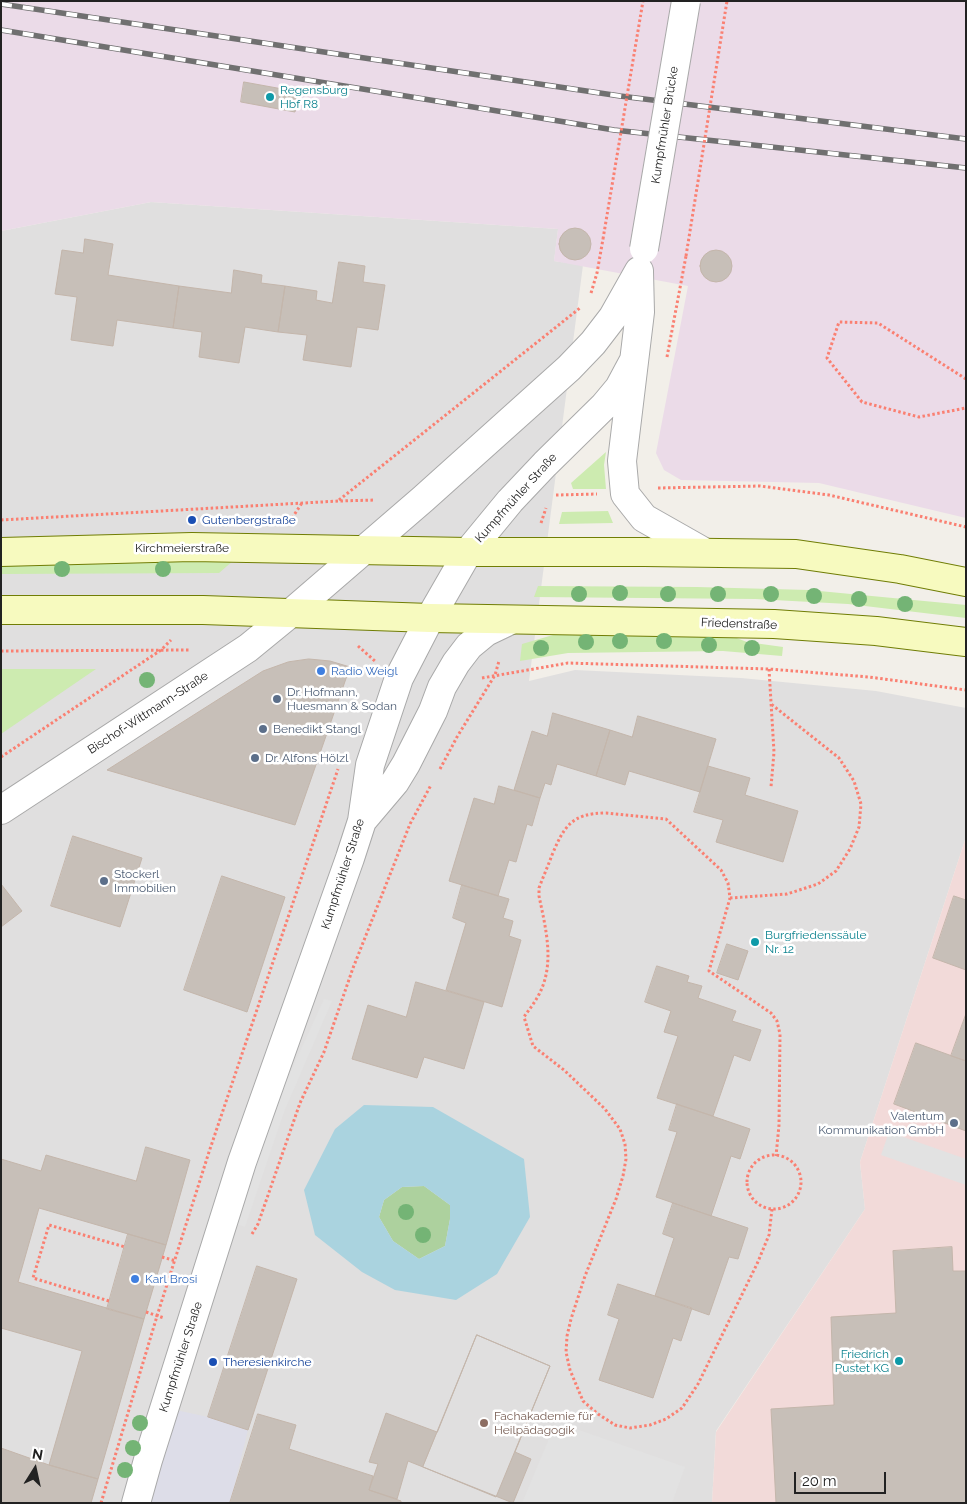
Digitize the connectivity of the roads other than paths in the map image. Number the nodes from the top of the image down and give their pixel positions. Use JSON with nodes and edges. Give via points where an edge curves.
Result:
{"nodes":[{"id":1,"x":686,"y":1,"type":"edge"},
{"id":2,"x":642,"y":260,"type":"junction"},
{"id":3,"x":634,"y":360,"type":"junction"},
{"id":4,"x":363,"y":550,"type":"junction"},
{"id":5,"x":1,"y":552,"type":"edge"},
{"id":6,"x":468,"y":552,"type":"junction"},
{"id":7,"x":704,"y":552,"type":"junction"},
{"id":8,"x":966,"y":582,"type":"edge"},
{"id":9,"x":1,"y":610,"type":"edge"},
{"id":10,"x":292,"y":612,"type":"junction"},
{"id":11,"x":430,"y":618,"type":"junction"},
{"id":12,"x":511,"y":620,"type":"junction"},
{"id":13,"x":966,"y":642,"type":"edge"},
{"id":14,"x":1,"y":810,"type":"edge"},
{"id":15,"x":362,"y":821,"type":"junction"},
{"id":16,"x":136,"y":1503,"type":"edge"}],
"edges":[{"from":1,"to":2,"type":"street","name":"Kumpfmühler Brücke","bridge":true},
{"from":2,"to":3,"type":"street","name":"Kumpfmühler Straße"},
{"from":2,"to":4,"type":"street","via":[[613,317],[593,344]]},
{"from":3,"to":6,"type":"street","name":"Kumpfmühler Straße","via":[[619,388],[604,406],[510,501]]},
{"from":3,"to":7,"type":"street","via":[[622,461],[625,494],[644,518]]},
{"from":4,"to":5,"type":"main road","name":"Kirchmeierstraße","via":[[192,547]]},
{"from":4,"to":6,"type":"main road"},
{"from":4,"to":10,"type":"street"},
{"from":6,"to":7,"type":"main road"},
{"from":6,"to":11,"type":"street","name":"Kumpfmühler Straße"},
{"from":7,"to":8,"type":"main road","via":[[796,554]]},
{"from":9,"to":10,"type":"main road"},
{"from":10,"to":11,"type":"main road","name":"Friedenstraße"},
{"from":10,"to":14,"type":"street","name":"Bischof-Wittmann-Straße","via":[[248,648]]},
{"from":11,"to":12,"type":"main road","name":"Friedenstraße"},
{"from":11,"to":15,"type":"street","name":"Kumpfmühler Straße","via":[[399,678],[370,765]]},
{"from":12,"to":13,"type":"main road","name":"Friedenstraße","via":[[774,624],[876,630]]},
{"from":12,"to":15,"type":"street","via":[[486,632],[456,663],[406,764]]},
{"from":15,"to":16,"type":"street","name":"Kumpfmühler Straße","via":[[242,1162]]}]}
